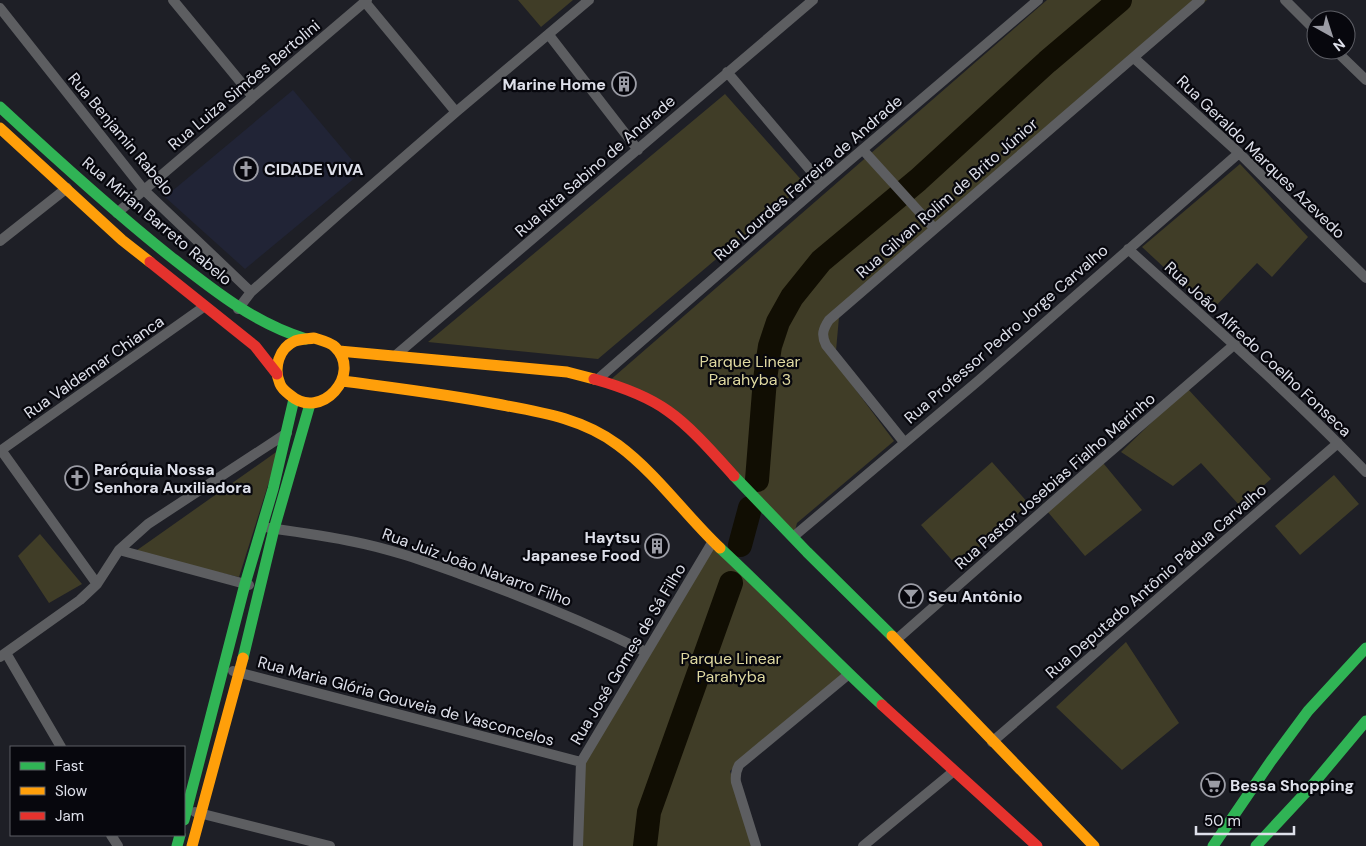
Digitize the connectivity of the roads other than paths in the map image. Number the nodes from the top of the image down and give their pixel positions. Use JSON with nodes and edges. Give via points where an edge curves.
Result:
{"nodes":[{"id":1,"x":173,"y":0,"type":"edge"},
{"id":2,"x":589,"y":0,"type":"edge"},
{"id":3,"x":813,"y":0,"type":"edge"},
{"id":4,"x":1038,"y":0,"type":"edge"},
{"id":5,"x":1200,"y":0,"type":"edge"},
{"id":6,"x":1285,"y":0,"type":"edge"},
{"id":7,"x":366,"y":1,"type":"edge"},
{"id":8,"x":0,"y":8,"type":"edge"},
{"id":9,"x":1306,"y":21,"type":"edge"},
{"id":10,"x":549,"y":35,"type":"junction"},
{"id":11,"x":1134,"y":58,"type":"junction"},
{"id":12,"x":1345,"y":60,"type":"edge"},
{"id":13,"x":727,"y":72,"type":"junction"},
{"id":14,"x":1366,"y":80,"type":"edge"},
{"id":15,"x":253,"y":97,"type":"junction"},
{"id":16,"x":0,"y":106,"type":"edge"},
{"id":17,"x":456,"y":112,"type":"junction"},
{"id":18,"x":0,"y":128,"type":"edge"},
{"id":19,"x":638,"y":150,"type":"junction"},
{"id":20,"x":863,"y":150,"type":"junction"},
{"id":21,"x":1239,"y":153,"type":"junction"},
{"id":22,"x":822,"y":184,"type":"junction"},
{"id":23,"x":67,"y":188,"type":"junction"},
{"id":24,"x":144,"y":190,"type":"junction"},
{"id":25,"x":117,"y":213,"type":"junction"},
{"id":26,"x":934,"y":228,"type":"junction"},
{"id":27,"x":0,"y":241,"type":"edge"},
{"id":28,"x":1128,"y":249,"type":"junction"},
{"id":29,"x":1366,"y":278,"type":"edge"},
{"id":30,"x":251,"y":292,"type":"junction"},
{"id":31,"x":205,"y":306,"type":"junction"},
{"id":32,"x":238,"y":309,"type":"junction"},
{"id":33,"x":306,"y":339,"type":"junction"},
{"id":34,"x":1235,"y":344,"type":"junction"},
{"id":35,"x":339,"y":351,"type":"junction"},
{"id":36,"x":396,"y":354,"type":"junction"},
{"id":37,"x":277,"y":374,"type":"junction"},
{"id":38,"x":598,"y":379,"type":"junction"},
{"id":39,"x":343,"y":381,"type":"junction"},
{"id":40,"x":294,"y":399,"type":"junction"},
{"id":41,"x":310,"y":404,"type":"junction"},
{"id":42,"x":287,"y":433,"type":"junction"},
{"id":43,"x":904,"y":442,"type":"junction"},
{"id":44,"x":1338,"y":443,"type":"junction"},
{"id":45,"x":0,"y":451,"type":"edge"},
{"id":46,"x":1366,"y":472,"type":"edge"},
{"id":47,"x":262,"y":527,"type":"junction"},
{"id":48,"x":274,"y":528,"type":"junction"},
{"id":49,"x":793,"y":537,"type":"junction"},
{"id":50,"x":714,"y":541,"type":"junction"},
{"id":51,"x":119,"y":550,"type":"junction"},
{"id":52,"x":97,"y":584,"type":"junction"},
{"id":53,"x":245,"y":584,"type":"junction"},
{"id":54,"x":260,"y":587,"type":"junction"},
{"id":55,"x":896,"y":640,"type":"junction"},
{"id":56,"x":1366,"y":648,"type":"edge"},
{"id":57,"x":646,"y":652,"type":"junction"},
{"id":58,"x":3,"y":655,"type":"edge"},
{"id":59,"x":223,"y":669,"type":"junction"},
{"id":60,"x":239,"y":673,"type":"junction"},
{"id":61,"x":849,"y":674,"type":"junction"},
{"id":62,"x":1366,"y":722,"type":"edge"},
{"id":63,"x":992,"y":742,"type":"junction"},
{"id":64,"x":60,"y":746,"type":"edge"},
{"id":65,"x":581,"y":762,"type":"junction"},
{"id":66,"x":954,"y":771,"type":"junction"},
{"id":67,"x":201,"y":813,"type":"junction"},
{"id":68,"x":185,"y":815,"type":"edge"},
{"id":69,"x":192,"y":846,"type":"edge"},
{"id":70,"x":330,"y":846,"type":"edge"},
{"id":71,"x":578,"y":846,"type":"edge"},
{"id":72,"x":756,"y":846,"type":"edge"},
{"id":73,"x":863,"y":846,"type":"edge"},
{"id":74,"x":1037,"y":846,"type":"edge"},
{"id":75,"x":1094,"y":846,"type":"edge"},
{"id":76,"x":1213,"y":846,"type":"edge"},
{"id":77,"x":1256,"y":846,"type":"edge"}],
"edges":[{"from":1,"to":15,"type":"street"},
{"from":2,"to":10,"type":"street"},
{"from":3,"to":13,"type":"street","name":"Rua Rita Sabino de Andrade"},
{"from":4,"to":20,"type":"street","name":"Rua Lourdes Ferreira de Andrade"},
{"from":5,"to":11,"type":"street","name":"Rua Gilvan Rolim de Brito Júnior"},
{"from":6,"to":9,"type":"street"},
{"from":7,"to":15,"type":"street","name":"Rua Luiza Simões Bertolini"},
{"from":7,"to":17,"type":"street"},
{"from":8,"to":24,"type":"street","name":"Rua Benjamin Rabelo"},
{"from":10,"to":17,"type":"street"},
{"from":10,"to":19,"type":"street"},
{"from":11,"to":21,"type":"street","name":"Rua Geraldo Marques Azevedo"},
{"from":11,"to":26,"type":"street","name":"Rua Gilvan Rolim de Brito Júnior"},
{"from":12,"to":14,"type":"street"},
{"from":13,"to":19,"type":"street","name":"Rua Rita Sabino de Andrade"},
{"from":13,"to":22,"type":"street"},
{"from":15,"to":24,"type":"street","name":"Rua Luiza Simões Bertolini"},
{"from":16,"to":25,"type":"main road","name":"Rua Mirian Barreto Rabelo"},
{"from":17,"to":30,"type":"street"},
{"from":18,"to":23,"type":"main road","name":"Rua Mirian Barreto Rabelo"},
{"from":19,"to":36,"type":"street","name":"Rua Rita Sabino de Andrade"},
{"from":20,"to":22,"type":"street","name":"Rua Lourdes Ferreira de Andrade"},
{"from":20,"to":26,"type":"street"},
{"from":21,"to":28,"type":"street","name":"Rua Professor Pedro Jorge Carvalho"},
{"from":21,"to":29,"type":"street","name":"Rua Geraldo Marques Azevedo"},
{"from":22,"to":38,"type":"street","name":"Rua Lourdes Ferreira de Andrade"},
{"from":23,"to":27,"type":"street"},
{"from":23,"to":31,"type":"main road","name":"Rua Mirian Barreto Rabelo","via":[[122,240]]},
{"from":24,"to":25,"type":"street","name":"Rua Luiza Simões Bertolini"},
{"from":24,"to":30,"type":"street","name":"Rua Benjamin Rabelo"},
{"from":25,"to":32,"type":"main road","name":"Rua Mirian Barreto Rabelo"},
{"from":26,"to":43,"type":"street","name":"Rua Gilvan Rolim de Brito Júnior","via":[[829,320],[822,337]]},
{"from":28,"to":34,"type":"street","name":"Rua João Alfredo Coelho Fonseca"},
{"from":28,"to":43,"type":"street","name":"Rua Professor Pedro Jorge Carvalho"},
{"from":30,"to":32,"type":"street"},
{"from":31,"to":37,"type":"main road","name":"Rua Mirian Barreto Rabelo","via":[[255,346]]},
{"from":31,"to":45,"type":"street","name":"Rua Valdemar Chianca"},
{"from":32,"to":33,"type":"main road","name":"Rua Mirian Barreto Rabelo","via":[[277,330]]},
{"from":33,"to":35,"type":"main road","via":[[321,339]]},
{"from":33,"to":37,"type":"main road","via":[[295,341],[282,352],[277,362]]},
{"from":34,"to":44,"type":"street","name":"Rua João Alfredo Coelho Fonseca"},
{"from":34,"to":55,"type":"street","name":"Rua Pastor Josebias Fialho Marinho"},
{"from":35,"to":36,"type":"main road"},
{"from":35,"to":39,"type":"main road","via":[[344,365]]},
{"from":36,"to":38,"type":"main road","via":[[568,372]]},
{"from":37,"to":40,"type":"main road","via":[[280,385]]},
{"from":38,"to":49,"type":"main road","via":[[633,392],[675,416]]},
{"from":39,"to":41,"type":"main road","via":[[335,393]]},
{"from":39,"to":50,"type":"main road","via":[[444,394],[551,414],[580,423],[632,456]]},
{"from":40,"to":41,"type":"main road"},
{"from":40,"to":42,"type":"main road"},
{"from":41,"to":48,"type":"main road"},
{"from":42,"to":47,"type":"main road"},
{"from":42,"to":51,"type":"street","via":[[148,524]]},
{"from":43,"to":49,"type":"street","name":"Rua Professor Pedro Jorge Carvalho"},
{"from":44,"to":46,"type":"street","name":"Rua João Alfredo Coelho Fonseca"},
{"from":44,"to":63,"type":"street","name":"Rua Deputado Antônio Pádua Carvalho"},
{"from":45,"to":52,"type":"street"},
{"from":47,"to":48,"type":"street","name":"Rua Juiz João Navarro Filho"},
{"from":47,"to":53,"type":"main road"},
{"from":48,"to":54,"type":"main road"},
{"from":48,"to":57,"type":"street","name":"Rua Juiz João Navarro Filho","via":[[356,542],[433,564],[540,603]]},
{"from":49,"to":55,"type":"main road"},
{"from":50,"to":57,"type":"street","name":"Rua José Gomes de Sá Filho"},
{"from":50,"to":61,"type":"main road"},
{"from":51,"to":52,"type":"street"},
{"from":51,"to":53,"type":"street"},
{"from":52,"to":58,"type":"street","via":[[80,600]]},
{"from":53,"to":54,"type":"street"},
{"from":53,"to":59,"type":"main road"},
{"from":54,"to":60,"type":"main road"},
{"from":55,"to":63,"type":"main road"},
{"from":56,"to":76,"type":"main road","via":[[1308,711]]},
{"from":57,"to":65,"type":"street","name":"Rua José Gomes de Sá Filho"},
{"from":58,"to":64,"type":"street"},
{"from":59,"to":60,"type":"street","name":"Rua Maria Glória Gouveia de Vasconcelos"},
{"from":59,"to":68,"type":"main road"},
{"from":60,"to":65,"type":"street","name":"Rua Maria Glória Gouveia de Vasconcelos"},
{"from":60,"to":67,"type":"main road"},
{"from":61,"to":66,"type":"main road"},
{"from":61,"to":72,"type":"street","via":[[739,765],[735,774]]},
{"from":62,"to":77,"type":"main road"},
{"from":63,"to":75,"type":"main road"},
{"from":65,"to":71,"type":"street","name":"Rua José Gomes de Sá Filho"},
{"from":66,"to":73,"type":"street"},
{"from":66,"to":74,"type":"main road"},
{"from":67,"to":68,"type":"street"},
{"from":67,"to":69,"type":"main road"},
{"from":67,"to":70,"type":"street"}]}
